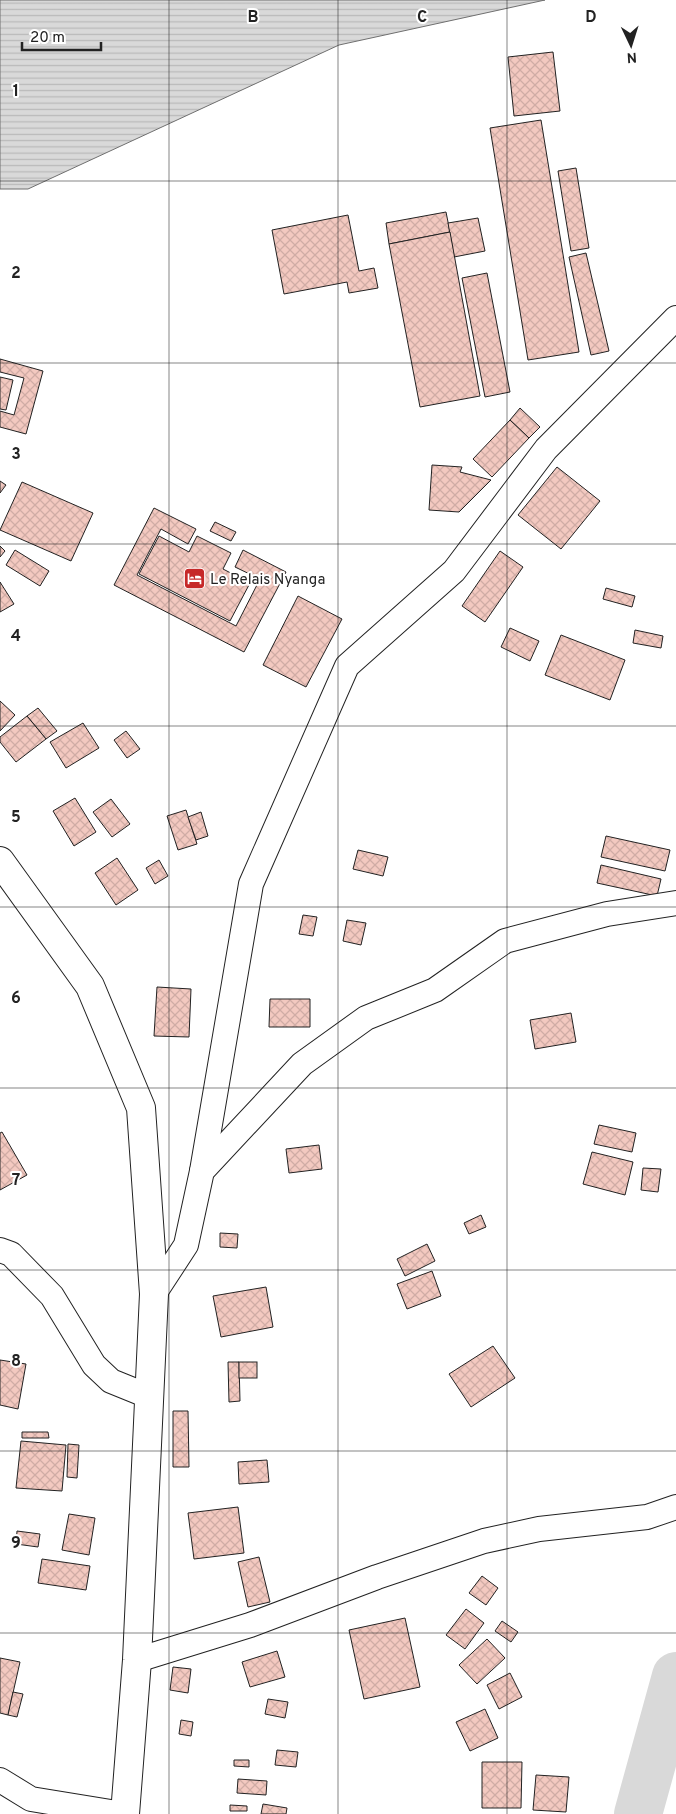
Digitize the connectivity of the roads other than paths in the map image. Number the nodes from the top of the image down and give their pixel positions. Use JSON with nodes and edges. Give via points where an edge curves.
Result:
{"nodes":[{"id":1,"x":676,"y":318,"type":"edge"},
{"id":2,"x":0,"y":861,"type":"edge"},
{"id":3,"x":676,"y":903,"type":"edge"},
{"id":4,"x":202,"y":1171,"type":"junction"},
{"id":5,"x":0,"y":1250,"type":"edge"},
{"id":6,"x":154,"y":1294,"type":"junction"},
{"id":7,"x":148,"y":1396,"type":"junction"},
{"id":8,"x":676,"y":1507,"type":"edge"},
{"id":9,"x":137,"y":1660,"type":"junction"},
{"id":10,"x":0,"y":1780,"type":"edge"},
{"id":11,"x":124,"y":1814,"type":"edge"}],
"edges":[{"from":1,"to":4,"type":"street","via":[[546,449],[454,571],[347,666],[252,884]]},
{"from":2,"to":6,"type":"main road","via":[[90,986],[141,1108]]},
{"from":3,"to":4,"type":"street","via":[[607,914],[505,941],[436,990],[366,1018],[302,1064]]},
{"from":4,"to":6,"type":"street","via":[[186,1245]]},
{"from":5,"to":7,"type":"street","via":[[11,1254],[52,1296],[94,1365],[111,1381]]},
{"from":6,"to":7,"type":"main road"},
{"from":7,"to":9,"type":"main road"},
{"from":8,"to":9,"type":"street","via":[[647,1516],[539,1529],[484,1541],[250,1625]]},
{"from":9,"to":11,"type":"main road"},
{"from":10,"to":11,"type":"street","via":[[31,1799]]}]}
